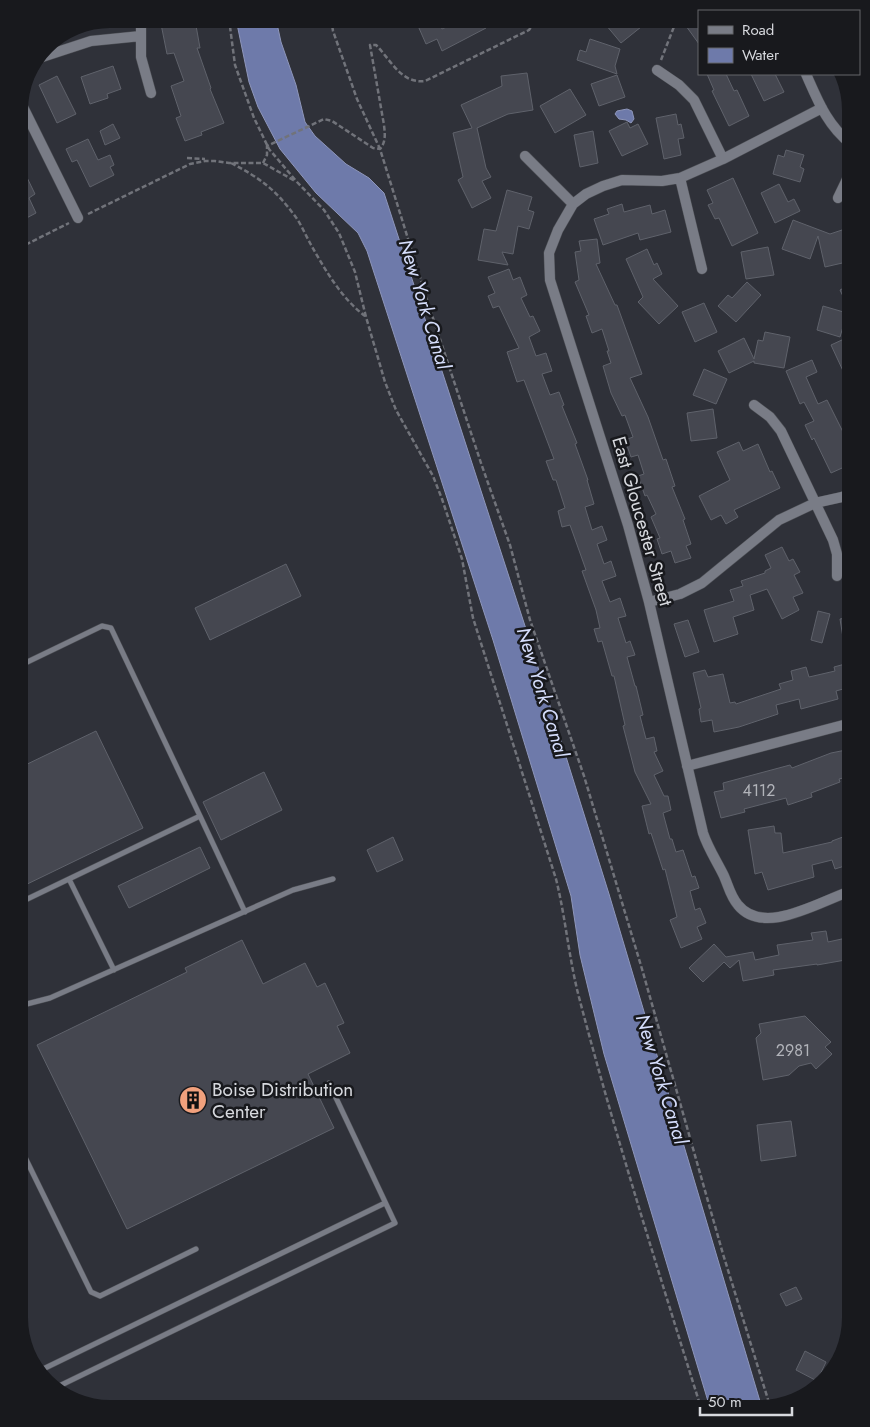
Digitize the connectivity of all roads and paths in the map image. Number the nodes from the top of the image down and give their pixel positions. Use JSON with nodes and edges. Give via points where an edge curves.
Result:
{"nodes":[{"id":1,"x":141,"y":28,"type":"edge"},
{"id":2,"x":231,"y":28,"type":"edge"},
{"id":3,"x":332,"y":28,"type":"edge"},
{"id":4,"x":530,"y":28,"type":"edge"},
{"id":5,"x":673,"y":28,"type":"edge"},
{"id":6,"x":141,"y":36,"type":"junction"},
{"id":7,"x":48,"y":55,"type":"edge"},
{"id":8,"x":657,"y":70,"type":"joint"},
{"id":9,"x":806,"y":75,"type":"edge"},
{"id":10,"x":151,"y":93,"type":"dead end"},
{"id":11,"x":822,"y":108,"type":"junction"},
{"id":12,"x":28,"y":117,"type":"edge"},
{"id":13,"x":842,"y":137,"type":"edge"},
{"id":14,"x":267,"y":146,"type":"junction"},
{"id":15,"x":380,"y":149,"type":"junction"},
{"id":16,"x":525,"y":156,"type":"dead end"},
{"id":17,"x":187,"y":158,"type":"dead end"},
{"id":18,"x":723,"y":159,"type":"junction"},
{"id":19,"x":215,"y":160,"type":"junction"},
{"id":20,"x":229,"y":163,"type":"junction"},
{"id":21,"x":263,"y":163,"type":"junction"},
{"id":22,"x":680,"y":178,"type":"junction"},
{"id":23,"x":297,"y":182,"type":"junction"},
{"id":24,"x":842,"y":190,"type":"edge"},
{"id":25,"x":838,"y":198,"type":"dead end"},
{"id":26,"x":573,"y":204,"type":"junction"},
{"id":27,"x":78,"y":218,"type":"junction"},
{"id":28,"x":28,"y":243,"type":"edge"},
{"id":29,"x":702,"y":269,"type":"dead end"},
{"id":30,"x":366,"y":317,"type":"junction"},
{"id":31,"x":754,"y":405,"type":"dead end"},
{"id":32,"x":842,"y":497,"type":"edge"},
{"id":33,"x":815,"y":503,"type":"junction"},
{"id":34,"x":838,"y":576,"type":"dead end"},
{"id":35,"x":649,"y":602,"type":"junction"},
{"id":36,"x":28,"y":662,"type":"edge"},
{"id":37,"x":842,"y":725,"type":"edge"},
{"id":38,"x":687,"y":766,"type":"junction"},
{"id":39,"x":200,"y":816,"type":"junction"},
{"id":40,"x":69,"y":879,"type":"junction"},
{"id":41,"x":333,"y":879,"type":"dead end"},
{"id":42,"x":842,"y":895,"type":"edge"},
{"id":43,"x":28,"y":899,"type":"edge"},
{"id":44,"x":244,"y":912,"type":"junction"},
{"id":45,"x":114,"y":970,"type":"junction"},
{"id":46,"x":28,"y":1004,"type":"edge"},
{"id":47,"x":329,"y":1083,"type":"dead end"},
{"id":48,"x":28,"y":1163,"type":"edge"},
{"id":49,"x":385,"y":1203,"type":"junction"},
{"id":50,"x":196,"y":1249,"type":"dead end"},
{"id":51,"x":45,"y":1368,"type":"edge"},
{"id":52,"x":62,"y":1385,"type":"edge"},
{"id":53,"x":768,"y":1399,"type":"edge"},
{"id":54,"x":699,"y":1400,"type":"edge"}],
"edges":[{"from":1,"to":6,"type":"street"},
{"from":2,"to":14,"type":"path","via":[[235,65]]},
{"from":3,"to":15,"type":"path","via":[[357,99]]},
{"from":4,"to":15,"type":"path","via":[[418,82],[407,79],[376,45],[370,45],[384,125],[384,145]]},
{"from":5,"to":8,"type":"path"},
{"from":6,"to":7,"type":"street","via":[[91,41]]},
{"from":6,"to":10,"type":"street","via":[[141,57]]},
{"from":8,"to":18,"type":"street","via":[[694,100]]},
{"from":9,"to":11,"type":"street"},
{"from":11,"to":13,"type":"street"},
{"from":11,"to":18,"type":"street"},
{"from":12,"to":27,"type":"street"},
{"from":14,"to":15,"type":"path","via":[[324,119],[332,120],[373,148]]},
{"from":14,"to":21,"type":"path"},
{"from":14,"to":23,"type":"path"},
{"from":15,"to":53,"type":"path","via":[[510,546],[530,620],[584,776]]},
{"from":16,"to":26,"type":"street"},
{"from":17,"to":19,"type":"path"},
{"from":18,"to":22,"type":"street"},
{"from":19,"to":20,"type":"path"},
{"from":19,"to":27,"type":"path","via":[[190,164]]},
{"from":20,"to":21,"type":"path"},
{"from":20,"to":30,"type":"path","via":[[255,175],[281,199],[296,217],[326,270]]},
{"from":21,"to":23,"type":"path"},
{"from":22,"to":26,"type":"street","via":[[622,180],[586,194]]},
{"from":22,"to":29,"type":"street"},
{"from":23,"to":30,"type":"path","via":[[324,210],[339,233],[356,272]]},
{"from":24,"to":25,"type":"street"},
{"from":26,"to":35,"type":"street","name":"East Gloucester Street","via":[[549,253],[550,280],[628,525]]},
{"from":27,"to":28,"type":"path"},
{"from":30,"to":54,"type":"path","via":[[396,410],[433,476],[457,542],[473,618],[556,879],[579,999]]},
{"from":31,"to":33,"type":"street","via":[[781,431]]},
{"from":32,"to":33,"type":"street"},
{"from":33,"to":34,"type":"street","via":[[833,540]]},
{"from":33,"to":35,"type":"street","via":[[779,520],[702,583],[680,594]]},
{"from":35,"to":38,"type":"street","name":"East Gloucester Street"},
{"from":36,"to":39,"type":"lane","via":[[102,626],[111,628]]},
{"from":37,"to":38,"type":"street"},
{"from":38,"to":42,"type":"street","name":"East Gloucester Street","via":[[710,851],[733,899],[745,912],[770,919]]},
{"from":39,"to":40,"type":"lane"},
{"from":39,"to":44,"type":"lane"},
{"from":40,"to":43,"type":"lane"},
{"from":40,"to":45,"type":"lane"},
{"from":41,"to":44,"type":"lane","via":[[293,890]]},
{"from":44,"to":45,"type":"lane"},
{"from":45,"to":46,"type":"lane","via":[[50,998]]},
{"from":47,"to":49,"type":"lane"},
{"from":48,"to":50,"type":"lane","via":[[91,1292],[100,1296]]},
{"from":49,"to":51,"type":"lane"},
{"from":49,"to":52,"type":"lane","via":[[395,1223]]}]}
